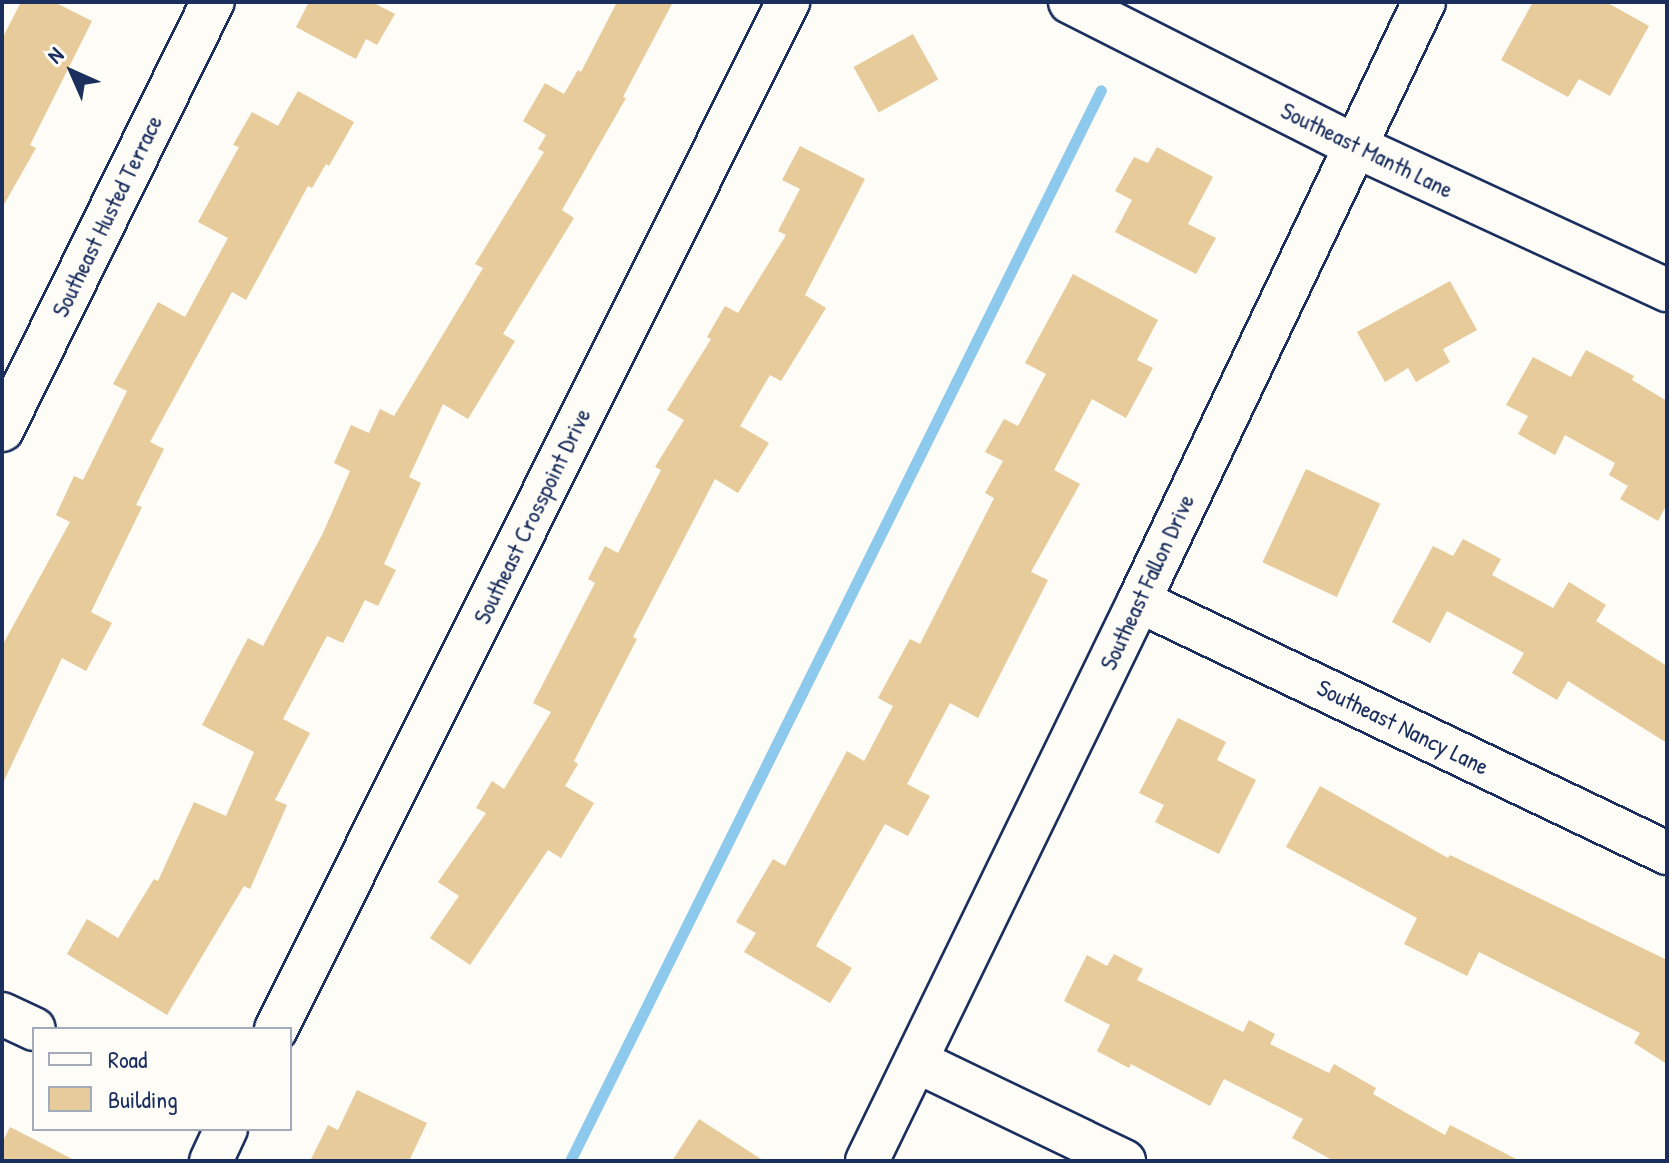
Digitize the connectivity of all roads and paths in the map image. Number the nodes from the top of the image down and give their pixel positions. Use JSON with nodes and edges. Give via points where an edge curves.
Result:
{"nodes":[{"id":1,"x":213,"y":2,"type":"edge"},
{"id":2,"x":788,"y":2,"type":"edge"},
{"id":3,"x":1070,"y":2,"type":"edge"},
{"id":4,"x":1424,"y":2,"type":"edge"},
{"id":5,"x":1353,"y":145,"type":"junction"},
{"id":6,"x":1667,"y":290,"type":"edge"},
{"id":7,"x":2,"y":430,"type":"edge"},
{"id":8,"x":1139,"y":601,"type":"junction"},
{"id":9,"x":1667,"y":853,"type":"edge"},
{"id":10,"x":2,"y":1014,"type":"edge"},
{"id":11,"x":277,"y":1027,"type":"edge"},
{"id":12,"x":32,"y":1028,"type":"edge"},
{"id":13,"x":916,"y":1061,"type":"junction"},
{"id":14,"x":225,"y":1131,"type":"edge"},
{"id":15,"x":211,"y":1161,"type":"edge"},
{"id":16,"x":867,"y":1161,"type":"edge"},
{"id":17,"x":1124,"y":1161,"type":"edge"}],
"edges":[{"from":1,"to":7,"type":"street","name":"Southeast Husted Terrace"},
{"from":2,"to":11,"type":"street","name":"Southeast Crosspoint Drive"},
{"from":3,"to":5,"type":"street","name":"Southeast Manth Lane"},
{"from":4,"to":5,"type":"street","name":"Southeast Fallon Drive"},
{"from":5,"to":6,"type":"street","name":"Southeast Manth Lane"},
{"from":5,"to":8,"type":"street","name":"Southeast Fallon Drive"},
{"from":8,"to":9,"type":"street","name":"Southeast Nancy Lane"},
{"from":8,"to":13,"type":"street","name":"Southeast Fallon Drive"},
{"from":10,"to":12,"type":"street"},
{"from":13,"to":16,"type":"street","name":"Southeast Fallon Drive"},
{"from":13,"to":17,"type":"street"},
{"from":14,"to":15,"type":"street"}]}
